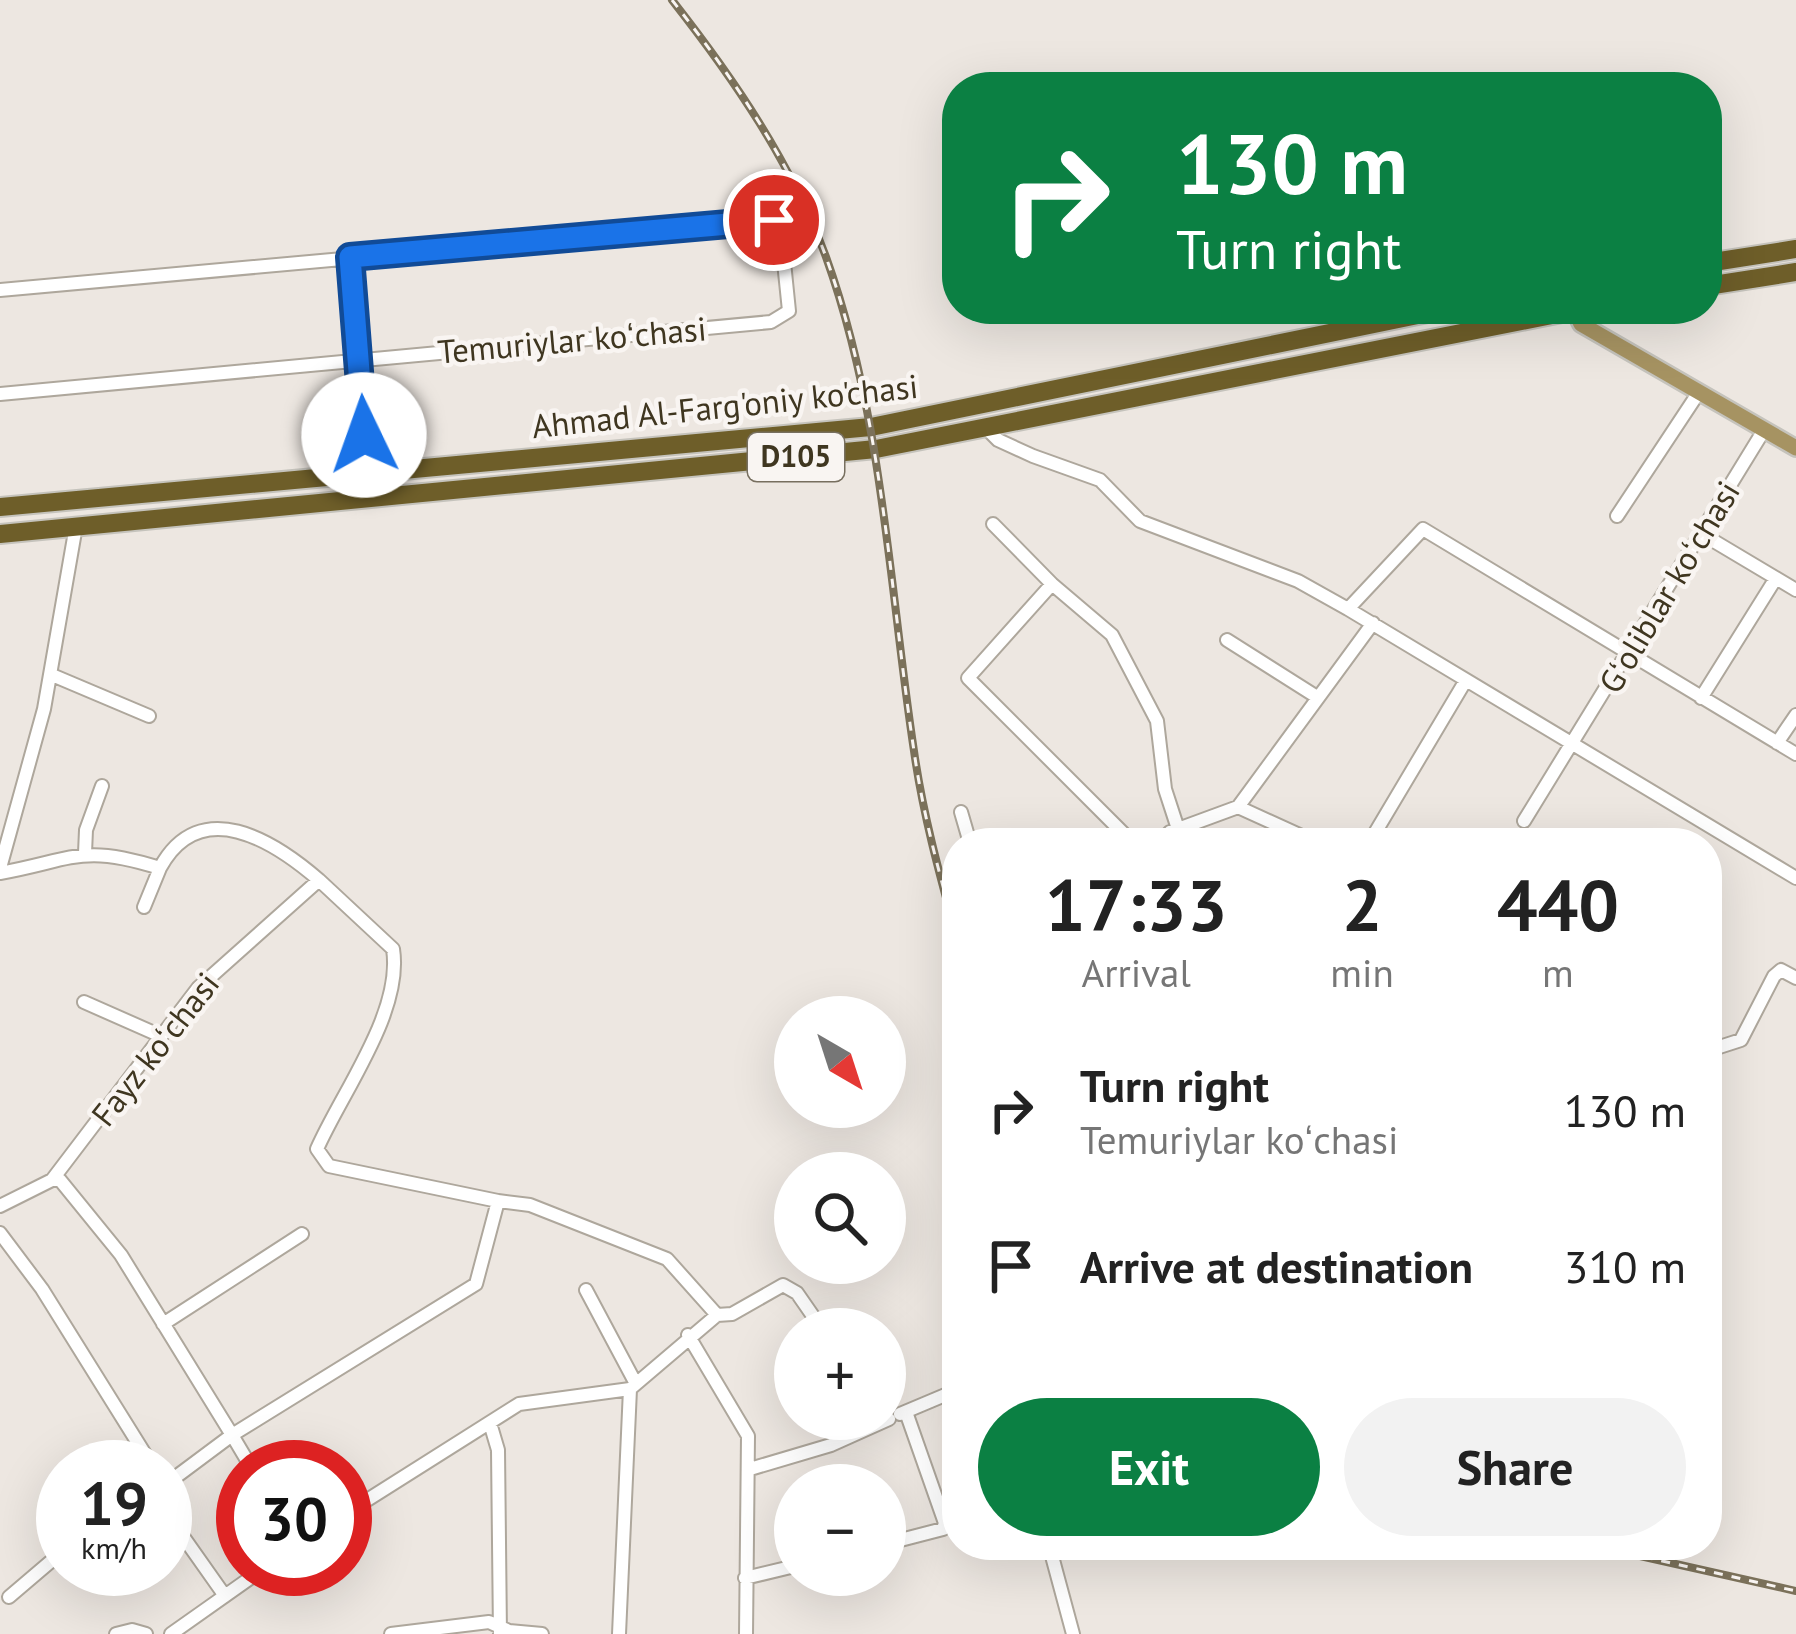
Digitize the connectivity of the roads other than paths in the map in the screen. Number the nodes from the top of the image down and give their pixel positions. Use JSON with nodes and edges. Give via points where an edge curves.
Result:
{"nodes":[{"id":1,"x":1796,"y":249,"type":"edge"},
{"id":2,"x":350,"y":257,"type":"junction"},
{"id":3,"x":1722,"y":261,"type":"edge"},
{"id":4,"x":1796,"y":272,"type":"edge"},
{"id":5,"x":1722,"y":284,"type":"edge"},
{"id":6,"x":0,"y":290,"type":"edge"},
{"id":7,"x":1372,"y":324,"type":"edge"},
{"id":8,"x":1506,"y":324,"type":"edge"},
{"id":9,"x":1581,"y":324,"type":"edge"},
{"id":10,"x":1288,"y":341,"type":"junction"},
{"id":11,"x":360,"y":360,"type":"junction"},
{"id":12,"x":1295,"y":365,"type":"junction"},
{"id":13,"x":1699,"y":392,"type":"junction"},
{"id":14,"x":0,"y":394,"type":"edge"},
{"id":15,"x":984,"y":427,"type":"junction"},
{"id":16,"x":1764,"y":430,"type":"junction"},
{"id":17,"x":1796,"y":448,"type":"edge"},
{"id":18,"x":367,"y":473,"type":"junction"},
{"id":19,"x":235,"y":483,"type":"junction"},
{"id":20,"x":0,"y":507,"type":"edge"},
{"id":21,"x":237,"y":514,"type":"junction"},
{"id":22,"x":1617,"y":516,"type":"dead end"},
{"id":23,"x":993,"y":524,"type":"dead end"},
{"id":24,"x":76,"y":526,"type":"junction"},
{"id":25,"x":0,"y":534,"type":"edge"},
{"id":26,"x":1702,"y":534,"type":"junction"},
{"id":27,"x":1776,"y":578,"type":"junction"},
{"id":28,"x":1052,"y":584,"type":"junction"},
{"id":29,"x":1796,"y":590,"type":"edge"},
{"id":30,"x":1348,"y":609,"type":"junction"},
{"id":31,"x":1373,"y":623,"type":"junction"},
{"id":32,"x":1227,"y":640,"type":"dead end"},
{"id":33,"x":1628,"y":655,"type":"junction"},
{"id":34,"x":52,"y":675,"type":"junction"},
{"id":35,"x":1466,"y":680,"type":"junction"},
{"id":36,"x":1318,"y":697,"type":"junction"},
{"id":37,"x":1701,"y":698,"type":"junction"},
{"id":38,"x":1796,"y":715,"type":"edge"},
{"id":39,"x":149,"y":716,"type":"dead end"},
{"id":40,"x":1778,"y":743,"type":"junction"},
{"id":41,"x":1574,"y":745,"type":"junction"},
{"id":42,"x":1796,"y":754,"type":"edge"},
{"id":43,"x":102,"y":786,"type":"dead end"},
{"id":44,"x":1238,"y":807,"type":"junction"},
{"id":45,"x":961,"y":812,"type":"dead end"},
{"id":46,"x":1524,"y":821,"type":"dead end"},
{"id":47,"x":966,"y":828,"type":"edge"},
{"id":48,"x":1117,"y":828,"type":"edge"},
{"id":49,"x":1177,"y":828,"type":"edge"},
{"id":50,"x":1183,"y":828,"type":"edge"},
{"id":51,"x":1284,"y":828,"type":"edge"},
{"id":52,"x":1378,"y":828,"type":"edge"},
{"id":53,"x":1713,"y":828,"type":"edge"},
{"id":54,"x":1722,"y":834,"type":"edge"},
{"id":55,"x":85,"y":854,"type":"junction"},
{"id":56,"x":160,"y":868,"type":"junction"},
{"id":57,"x":0,"y":871,"type":"edge"},
{"id":58,"x":1796,"y":878,"type":"edge"},
{"id":59,"x":319,"y":880,"type":"junction"},
{"id":60,"x":144,"y":907,"type":"dead end"},
{"id":61,"x":1796,"y":978,"type":"edge"},
{"id":62,"x":84,"y":1002,"type":"dead end"},
{"id":63,"x":161,"y":1036,"type":"junction"},
{"id":64,"x":1722,"y":1046,"type":"edge"},
{"id":65,"x":52,"y":1180,"type":"junction"},
{"id":66,"x":498,"y":1201,"type":"junction"},
{"id":67,"x":0,"y":1206,"type":"edge"},
{"id":68,"x":0,"y":1233,"type":"edge"},
{"id":69,"x":302,"y":1234,"type":"dead end"},
{"id":70,"x":586,"y":1290,"type":"dead end"},
{"id":71,"x":807,"y":1308,"type":"edge"},
{"id":72,"x":716,"y":1315,"type":"junction"},
{"id":73,"x":163,"y":1324,"type":"junction"},
{"id":74,"x":688,"y":1335,"type":"junction"},
{"id":75,"x":632,"y":1385,"type":"junction"},
{"id":76,"x":942,"y":1396,"type":"edge"},
{"id":77,"x":906,"y":1412,"type":"joint"},
{"id":78,"x":490,"y":1423,"type":"junction"},
{"id":79,"x":232,"y":1435,"type":"junction"},
{"id":80,"x":136,"y":1440,"type":"edge"},
{"id":81,"x":235,"y":1440,"type":"edge"},
{"id":82,"x":839,"y":1440,"type":"edge"},
{"id":83,"x":192,"y":1465,"type":"edge"},
{"id":84,"x":750,"y":1469,"type":"junction"},
{"id":85,"x":372,"y":1497,"type":"edge"},
{"id":86,"x":942,"y":1514,"type":"edge"},
{"id":87,"x":942,"y":1529,"type":"edge"},
{"id":88,"x":906,"y":1539,"type":"edge"},
{"id":89,"x":192,"y":1549,"type":"edge"},
{"id":90,"x":1052,"y":1560,"type":"edge"},
{"id":91,"x":774,"y":1571,"type":"edge"},
{"id":92,"x":36,"y":1574,"type":"edge"},
{"id":93,"x":745,"y":1578,"type":"junction"},
{"id":94,"x":216,"y":1583,"type":"edge"},
{"id":95,"x":225,"y":1596,"type":"edge"},
{"id":96,"x":9,"y":1597,"type":"dead end"},
{"id":97,"x":500,"y":1630,"type":"edge"},
{"id":98,"x":116,"y":1634,"type":"edge"},
{"id":99,"x":146,"y":1634,"type":"edge"},
{"id":100,"x":171,"y":1634,"type":"edge"},
{"id":101,"x":391,"y":1634,"type":"edge"},
{"id":102,"x":542,"y":1634,"type":"edge"},
{"id":103,"x":619,"y":1634,"type":"edge"},
{"id":104,"x":746,"y":1634,"type":"edge"},
{"id":105,"x":1073,"y":1634,"type":"edge"}],
"edges":[{"from":1,"to":3,"type":"highway"},
{"from":2,"to":6,"type":"street"},
{"from":2,"to":11,"type":"street"},
{"from":2,"to":11,"type":"street","name":"Temuriylar koʻchasi","via":[[777,221],[789,311]]},
{"from":4,"to":5,"type":"highway"},
{"from":7,"to":10,"type":"highway","name":"Ahmad Al-Farg'oniy ko'chasi","number":"D105"},
{"from":8,"to":12,"type":"highway","name":"Ahmad Al-Farg'oniy ko'chasi","number":"D105"},
{"from":9,"to":13,"type":"main road"},
{"from":10,"to":12,"type":"highway"},
{"from":10,"to":18,"type":"highway","name":"Ahmad Al-Farg'oniy ko'chasi","number":"D105","via":[[871,427]]},
{"from":11,"to":14,"type":"street","name":"Temuriylar koʻchasi"},
{"from":11,"to":18,"type":"street"},
{"from":12,"to":15,"type":"highway","name":"Ahmad Al-Farg'oniy ko'chasi","number":"D105"},
{"from":13,"to":16,"type":"main road"},
{"from":13,"to":22,"type":"street"},
{"from":15,"to":21,"type":"highway","name":"Ahmad Al-Farg'oniy ko'chasi","number":"D105","via":[[876,449]]},
{"from":15,"to":30,"type":"street","via":[[1033,456],[1100,480],[1140,520],[1298,581]]},
{"from":16,"to":17,"type":"main road"},
{"from":16,"to":26,"type":"street","name":"Gʻoliblar koʻchasi"},
{"from":18,"to":19,"type":"highway","name":"Ahmad Al-Farg'oniy ko'chasi","number":"D105"},
{"from":19,"to":20,"type":"highway","name":"Ahmad Al-Farg'oniy ko'chasi","number":"D105"},
{"from":19,"to":21,"type":"highway"},
{"from":21,"to":24,"type":"highway","name":"Ahmad Al-Farg'oniy ko'chasi","number":"D105"},
{"from":23,"to":28,"type":"street"},
{"from":24,"to":25,"type":"highway","name":"Ahmad Al-Farg'oniy ko'chasi","number":"D105"},
{"from":24,"to":34,"type":"street"},
{"from":26,"to":27,"type":"street"},
{"from":26,"to":33,"type":"street","name":"Gʻoliblar koʻchasi"},
{"from":27,"to":29,"type":"street"},
{"from":27,"to":37,"type":"street"},
{"from":28,"to":48,"type":"street","via":[[968,678]]},
{"from":28,"to":49,"type":"street","via":[[1112,635],[1128,662],[1157,721]]},
{"from":30,"to":31,"type":"street"},
{"from":30,"to":33,"type":"street","via":[[1423,529]]},
{"from":31,"to":35,"type":"street"},
{"from":31,"to":36,"type":"street"},
{"from":32,"to":36,"type":"street"},
{"from":33,"to":37,"type":"street"},
{"from":33,"to":41,"type":"street","name":"Gʻoliblar koʻchasi"},
{"from":34,"to":39,"type":"street"},
{"from":34,"to":57,"type":"street"},
{"from":35,"to":41,"type":"street"},
{"from":35,"to":52,"type":"street"},
{"from":36,"to":44,"type":"street"},
{"from":37,"to":40,"type":"street"},
{"from":38,"to":40,"type":"street"},
{"from":40,"to":42,"type":"street"},
{"from":41,"to":46,"type":"street","name":"Gʻoliblar koʻchasi"},
{"from":41,"to":53,"type":"street"},
{"from":43,"to":55,"type":"street"},
{"from":44,"to":50,"type":"street"},
{"from":44,"to":51,"type":"street"},
{"from":45,"to":47,"type":"street"},
{"from":54,"to":58,"type":"street"},
{"from":55,"to":56,"type":"street"},
{"from":55,"to":57,"type":"street"},
{"from":56,"to":59,"type":"street","via":[[188,837],[236,829],[279,845]]},
{"from":56,"to":60,"type":"street"},
{"from":59,"to":63,"type":"street","name":"Fayz koʻchasi","via":[[226,958]]},
{"from":59,"to":66,"type":"street","via":[[393,949],[395,964],[383,1018],[317,1149],[322,1160]]},
{"from":61,"to":64,"type":"street","via":[[1781,970],[1774,976],[1741,1040]]},
{"from":62,"to":63,"type":"street"},
{"from":63,"to":65,"type":"street","name":"Fayz koʻchasi"},
{"from":65,"to":67,"type":"street","name":"Fayz koʻchasi"},
{"from":65,"to":73,"type":"street","via":[[87,1210]]},
{"from":66,"to":72,"type":"street","via":[[530,1205],[667,1258]]},
{"from":66,"to":79,"type":"street","via":[[476,1284]]},
{"from":68,"to":80,"type":"street"},
{"from":69,"to":73,"type":"street"},
{"from":70,"to":75,"type":"street"},
{"from":71,"to":72,"type":"street","via":[[783,1286],[732,1315]]},
{"from":72,"to":74,"type":"street"},
{"from":73,"to":79,"type":"street"},
{"from":74,"to":75,"type":"street"},
{"from":74,"to":84,"type":"street","via":[[743,1421]]},
{"from":75,"to":78,"type":"street","via":[[519,1404]]},
{"from":75,"to":103,"type":"street"},
{"from":76,"to":77,"type":"street"},
{"from":77,"to":86,"type":"street"},
{"from":78,"to":85,"type":"street"},
{"from":78,"to":97,"type":"street","via":[[498,1450]]},
{"from":79,"to":81,"type":"street"},
{"from":79,"to":83,"type":"street"},
{"from":82,"to":84,"type":"street"},
{"from":84,"to":93,"type":"street"},
{"from":87,"to":88,"type":"street"},
{"from":89,"to":94,"type":"street"},
{"from":90,"to":105,"type":"street"},
{"from":91,"to":93,"type":"street"},
{"from":92,"to":96,"type":"street"},
{"from":93,"to":104,"type":"street"},
{"from":95,"to":100,"type":"street"},
{"from":97,"to":101,"type":"street","via":[[489,1622]]},
{"from":97,"to":102,"type":"street"},
{"from":98,"to":99,"type":"street"}]}
